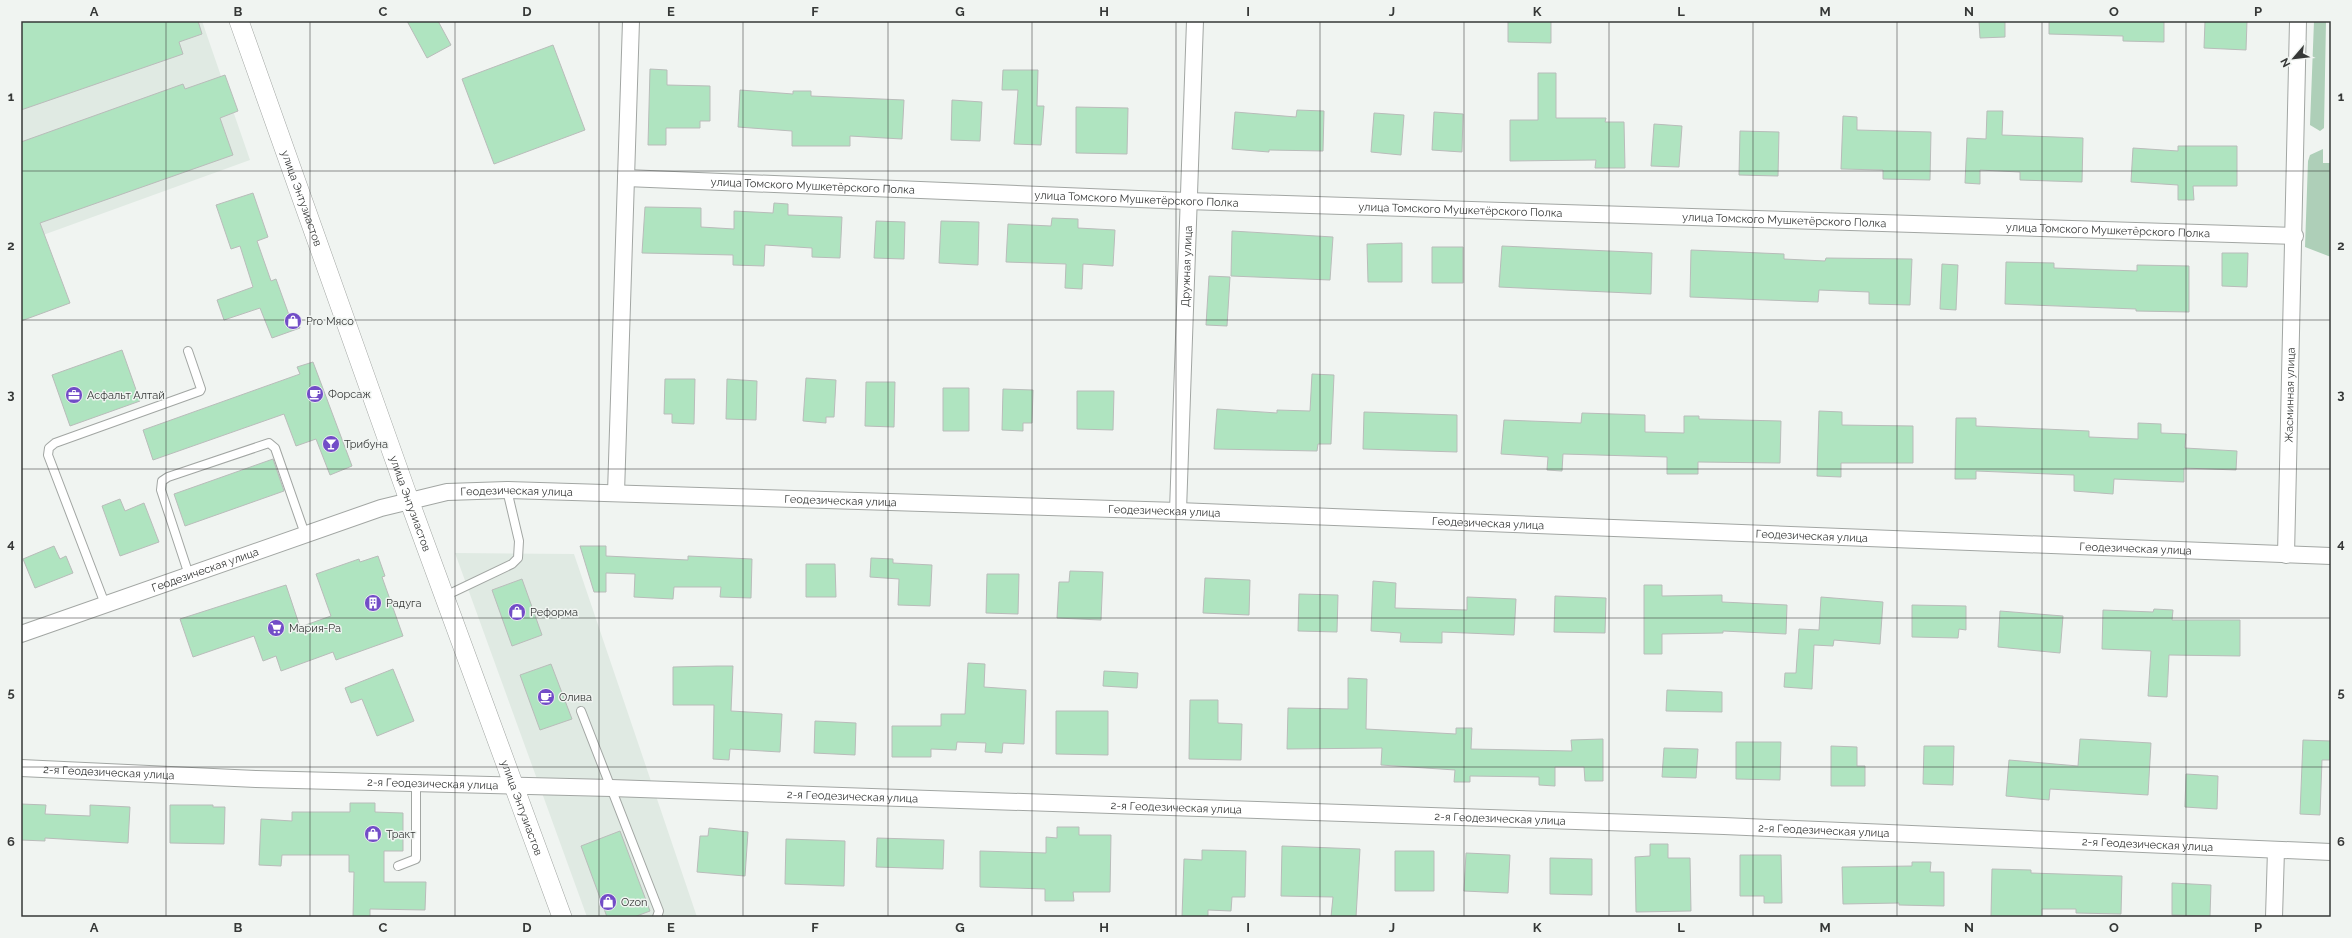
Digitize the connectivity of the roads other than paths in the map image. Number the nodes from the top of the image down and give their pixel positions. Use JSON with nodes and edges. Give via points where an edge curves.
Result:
{"nodes":[{"id":1,"x":239,"y":21,"type":"edge"},
{"id":2,"x":631,"y":21,"type":"edge"},
{"id":3,"x":1195,"y":21,"type":"edge"},
{"id":4,"x":2298,"y":21,"type":"edge"},
{"id":5,"x":626,"y":178,"type":"junction"},
{"id":6,"x":1187,"y":201,"type":"junction"},
{"id":7,"x":2295,"y":236,"type":"junction"},
{"id":8,"x":188,"y":351,"type":"dead end"},
{"id":9,"x":507,"y":490,"type":"junction"},
{"id":10,"x":616,"y":493,"type":"junction"},
{"id":11,"x":409,"y":500,"type":"junction"},
{"id":12,"x":1178,"y":511,"type":"junction"},
{"id":13,"x":305,"y":534,"type":"junction"},
{"id":14,"x":2286,"y":555,"type":"junction"},
{"id":15,"x":2331,"y":556,"type":"edge"},
{"id":16,"x":190,"y":575,"type":"junction"},
{"id":17,"x":445,"y":596,"type":"junction"},
{"id":18,"x":105,"y":604,"type":"junction"},
{"id":19,"x":21,"y":634,"type":"edge"},
{"id":20,"x":581,"y":711,"type":"dead end"},
{"id":21,"x":21,"y":768,"type":"edge"},
{"id":22,"x":416,"y":782,"type":"junction"},
{"id":23,"x":515,"y":786,"type":"junction"},
{"id":24,"x":611,"y":788,"type":"junction"},
{"id":25,"x":2276,"y":850,"type":"junction"},
{"id":26,"x":2331,"y":852,"type":"edge"},
{"id":27,"x":398,"y":866,"type":"dead end"},
{"id":28,"x":562,"y":917,"type":"edge"},
{"id":29,"x":657,"y":917,"type":"edge"},
{"id":30,"x":2274,"y":917,"type":"edge"}],
"edges":[{"from":1,"to":11,"type":"street","name":"улица Энтузиастов"},
{"from":2,"to":5,"type":"street"},
{"from":3,"to":6,"type":"street","name":"Дружная улица"},
{"from":4,"to":7,"type":"street","name":"Жасминная улица"},
{"from":5,"to":6,"type":"street","name":"улица Томского Мушкетёрского Полка"},
{"from":5,"to":10,"type":"street"},
{"from":6,"to":7,"type":"street","name":"улица Томского Мушкетёрского Полка"},
{"from":6,"to":12,"type":"street","name":"Дружная улица"},
{"from":7,"to":14,"type":"street","name":"Жасминная улица"},
{"from":8,"to":18,"type":"lane","via":[[200,391],[54,444],[50,448],[48,455]]},
{"from":9,"to":10,"type":"street","name":"Геодезическая улица"},
{"from":9,"to":11,"type":"street","name":"Геодезическая улица","via":[[447,492]]},
{"from":9,"to":17,"type":"lane","via":[[519,540],[518,558],[512,564]]},
{"from":10,"to":12,"type":"street","name":"Геодезическая улица"},
{"from":11,"to":13,"type":"street","name":"Геодезическая улица"},
{"from":11,"to":17,"type":"street","name":"улица Энтузиастов"},
{"from":12,"to":14,"type":"street","name":"Геодезическая улица"},
{"from":13,"to":16,"type":"street","name":"Геодезическая улица"},
{"from":13,"to":16,"type":"lane","via":[[275,448],[269,443],[203,464],[162,481],[161,490]]},
{"from":14,"to":15,"type":"street","name":"Геодезическая улица"},
{"from":16,"to":18,"type":"street","name":"Геодезическая улица"},
{"from":17,"to":23,"type":"street","name":"улица Энтузиастов"},
{"from":18,"to":19,"type":"street","name":"Геодезическая улица"},
{"from":20,"to":24,"type":"lane"},
{"from":21,"to":22,"type":"street","name":"2-я Геодезическая улица","via":[[256,779]]},
{"from":22,"to":23,"type":"street","name":"2-я Геодезическая улица"},
{"from":22,"to":27,"type":"lane","via":[[416,859]]},
{"from":23,"to":24,"type":"street","name":"2-я Геодезическая улица"},
{"from":23,"to":28,"type":"street","name":"улица Энтузиастов"},
{"from":24,"to":25,"type":"street","name":"2-я Геодезическая улица","via":[[1724,826]]},
{"from":24,"to":29,"type":"lane","via":[[659,911]]},
{"from":25,"to":26,"type":"street","name":"2-я Геодезическая улица"},
{"from":25,"to":30,"type":"street"}]}
